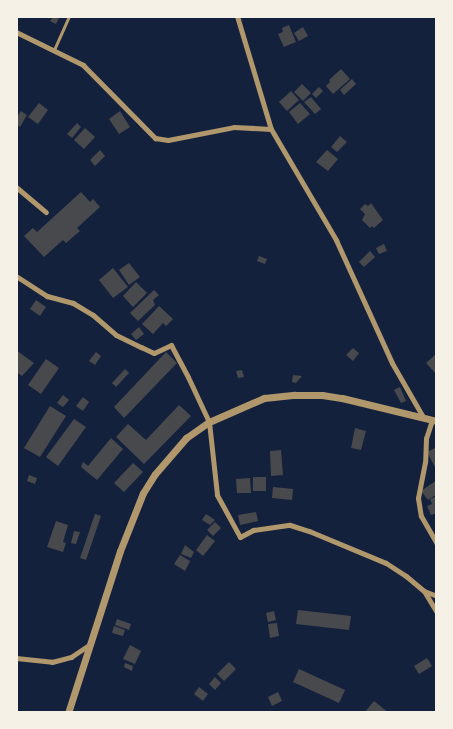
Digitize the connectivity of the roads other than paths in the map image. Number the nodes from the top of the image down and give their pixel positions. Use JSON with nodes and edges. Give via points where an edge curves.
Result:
{"nodes":[{"id":1,"x":68,"y":16,"type":"edge"},
{"id":2,"x":237,"y":16,"type":"edge"},
{"id":3,"x":16,"y":32,"type":"edge"},
{"id":4,"x":53,"y":51,"type":"junction"},
{"id":5,"x":270,"y":129,"type":"junction"},
{"id":6,"x":16,"y":188,"type":"edge"},
{"id":7,"x":46,"y":212,"type":"dead end"},
{"id":8,"x":16,"y":276,"type":"edge"},
{"id":9,"x":423,"y":417,"type":"junction"},
{"id":10,"x":434,"y":420,"type":"edge"},
{"id":11,"x":208,"y":422,"type":"junction"},
{"id":12,"x":437,"y":544,"type":"edge"},
{"id":13,"x":424,"y":591,"type":"junction"},
{"id":14,"x":437,"y":596,"type":"edge"},
{"id":15,"x":437,"y":613,"type":"edge"},
{"id":16,"x":89,"y":645,"type":"junction"},
{"id":17,"x":16,"y":658,"type":"edge"},
{"id":18,"x":68,"y":713,"type":"edge"}],
"edges":[{"from":1,"to":4,"type":"lane"},
{"from":2,"to":5,"type":"street"},
{"from":3,"to":4,"type":"street"},
{"from":4,"to":5,"type":"street","via":[[84,64],[155,138],[168,140],[234,127]]},
{"from":5,"to":9,"type":"street","via":[[336,240],[392,363]]},
{"from":6,"to":7,"type":"street"},
{"from":8,"to":11,"type":"street","via":[[47,296],[73,303],[116,335],[154,353],[171,345]]},
{"from":9,"to":10,"type":"street"},
{"from":9,"to":11,"type":"street","via":[[342,398],[295,395],[264,398]]},
{"from":10,"to":12,"type":"street","via":[[426,438],[418,498],[421,516]]},
{"from":11,"to":13,"type":"street","via":[[217,495],[240,537],[253,530],[290,525],[386,563]]},
{"from":11,"to":16,"type":"street","via":[[186,438],[155,474],[144,493],[120,551]]},
{"from":13,"to":14,"type":"street"},
{"from":13,"to":15,"type":"street"},
{"from":16,"to":17,"type":"street","via":[[71,657],[52,662]]},
{"from":16,"to":18,"type":"street"}]}
